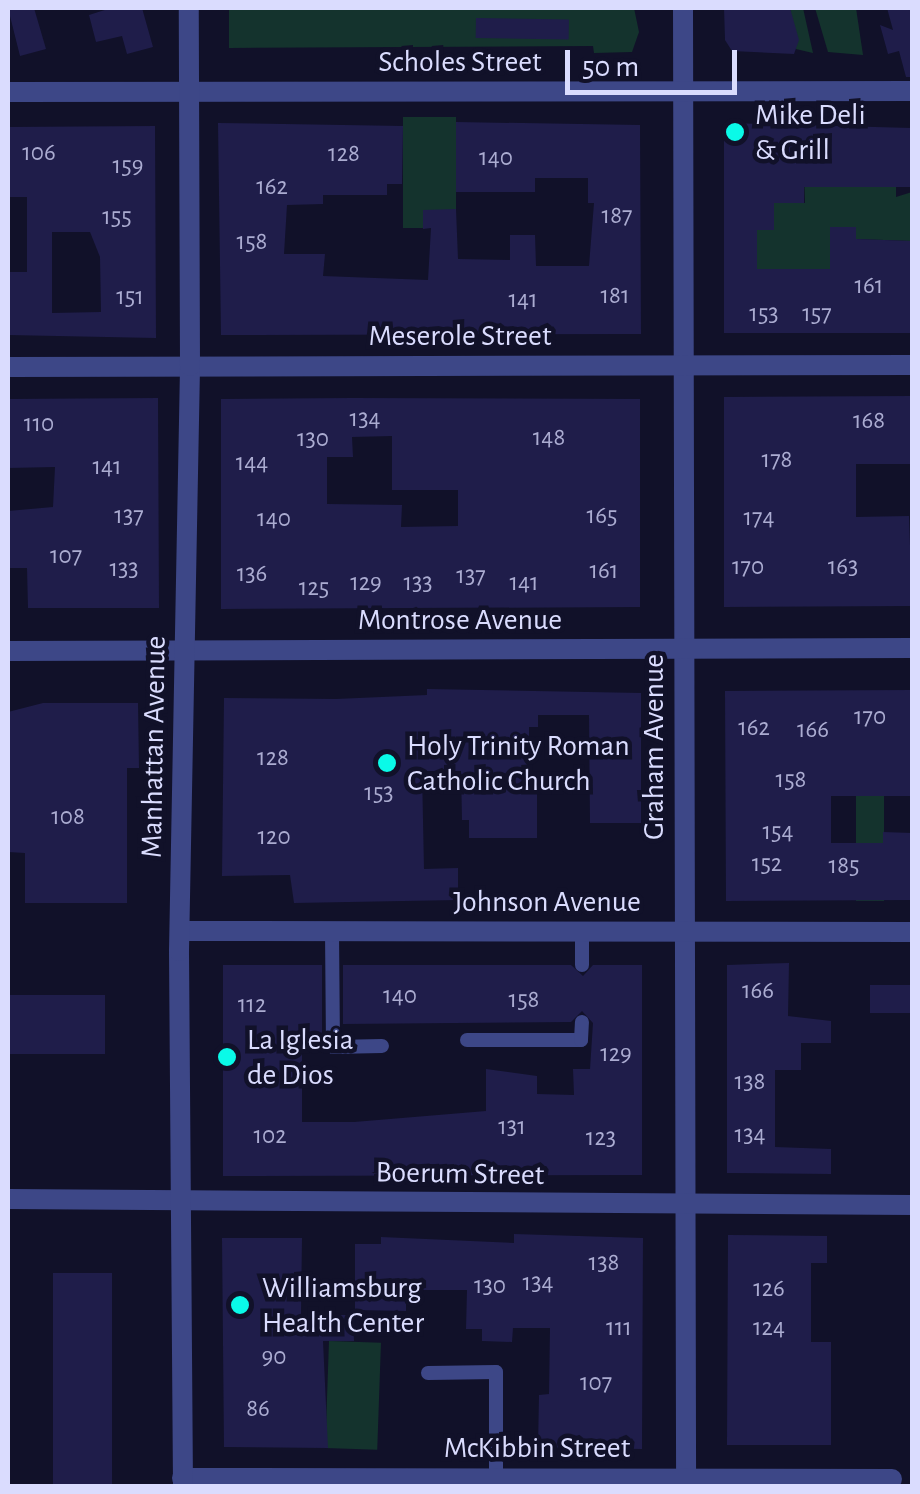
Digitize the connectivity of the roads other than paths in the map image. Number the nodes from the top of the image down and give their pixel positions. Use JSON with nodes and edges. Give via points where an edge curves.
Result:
{"nodes":[{"id":1,"x":189,"y":8,"type":"edge"},
{"id":2,"x":682,"y":8,"type":"edge"},
{"id":3,"x":912,"y":90,"type":"edge"},
{"id":4,"x":189,"y":91,"type":"junction"},
{"id":5,"x":8,"y":92,"type":"edge"},
{"id":6,"x":683,"y":92,"type":"junction"},
{"id":7,"x":912,"y":365,"type":"edge"},
{"id":8,"x":190,"y":366,"type":"junction"},
{"id":9,"x":684,"y":366,"type":"junction"},
{"id":10,"x":8,"y":367,"type":"edge"},
{"id":11,"x":912,"y":648,"type":"edge"},
{"id":12,"x":684,"y":649,"type":"junction"},
{"id":13,"x":185,"y":651,"type":"junction"},
{"id":14,"x":8,"y":652,"type":"edge"},
{"id":15,"x":181,"y":931,"type":"junction"},
{"id":16,"x":332,"y":932,"type":"junction"},
{"id":17,"x":582,"y":932,"type":"junction"},
{"id":18,"x":912,"y":932,"type":"edge"},
{"id":19,"x":683,"y":933,"type":"junction"},
{"id":20,"x":582,"y":965,"type":"dead end"},
{"id":21,"x":582,"y":1022,"type":"dead end"},
{"id":22,"x":468,"y":1040,"type":"dead end"},
{"id":23,"x":382,"y":1046,"type":"dead end"},
{"id":24,"x":8,"y":1200,"type":"edge"},
{"id":25,"x":182,"y":1201,"type":"junction"},
{"id":26,"x":912,"y":1205,"type":"edge"},
{"id":27,"x":685,"y":1206,"type":"junction"},
{"id":28,"x":428,"y":1373,"type":"dead end"},
{"id":29,"x":496,"y":1478,"type":"junction"},
{"id":30,"x":892,"y":1479,"type":"dead end"},
{"id":31,"x":182,"y":1482,"type":"edge"},
{"id":32,"x":686,"y":1482,"type":"edge"}],
"edges":[{"from":1,"to":4,"type":"street","name":"Manhattan Avenue"},
{"from":2,"to":6,"type":"street","name":"Graham Avenue"},
{"from":3,"to":6,"type":"street","name":"Scholes Street"},
{"from":4,"to":5,"type":"street","name":"Scholes Street"},
{"from":4,"to":6,"type":"street","name":"Scholes Street"},
{"from":4,"to":8,"type":"street","name":"Manhattan Avenue"},
{"from":6,"to":9,"type":"street","name":"Graham Avenue"},
{"from":7,"to":9,"type":"street","name":"Meserole Street"},
{"from":8,"to":9,"type":"street","name":"Meserole Street"},
{"from":8,"to":10,"type":"street","name":"Meserole Street"},
{"from":8,"to":13,"type":"street","name":"Manhattan Avenue"},
{"from":9,"to":12,"type":"street","name":"Graham Avenue"},
{"from":11,"to":12,"type":"street","name":"Montrose Avenue"},
{"from":12,"to":13,"type":"street","name":"Montrose Avenue"},
{"from":12,"to":19,"type":"street","name":"Graham Avenue"},
{"from":13,"to":14,"type":"street","name":"Montrose Avenue"},
{"from":13,"to":15,"type":"street","name":"Manhattan Avenue"},
{"from":15,"to":16,"type":"street","name":"Johnson Avenue"},
{"from":15,"to":25,"type":"street","name":"Manhattan Avenue"},
{"from":16,"to":17,"type":"street","name":"Johnson Avenue"},
{"from":16,"to":23,"type":"lane","via":[[333,1047]]},
{"from":17,"to":19,"type":"street","name":"Johnson Avenue"},
{"from":17,"to":20,"type":"lane"},
{"from":18,"to":19,"type":"street","name":"Johnson Avenue"},
{"from":19,"to":27,"type":"street","name":"Graham Avenue"},
{"from":21,"to":22,"type":"lane","via":[[582,1040]]},
{"from":24,"to":25,"type":"street","name":"Boerum Street"},
{"from":25,"to":27,"type":"street","name":"Boerum Street"},
{"from":25,"to":31,"type":"street","name":"Manhattan Avenue"},
{"from":26,"to":27,"type":"street","name":"Boerum Street"},
{"from":27,"to":32,"type":"street","name":"Graham Avenue"},
{"from":28,"to":29,"type":"lane","via":[[496,1372]]},
{"from":29,"to":31,"type":"street","name":"McKibbin Street"},
{"from":29,"to":32,"type":"street","name":"McKibbin Street"},
{"from":30,"to":32,"type":"street","name":"McKibbin Street"}]}
